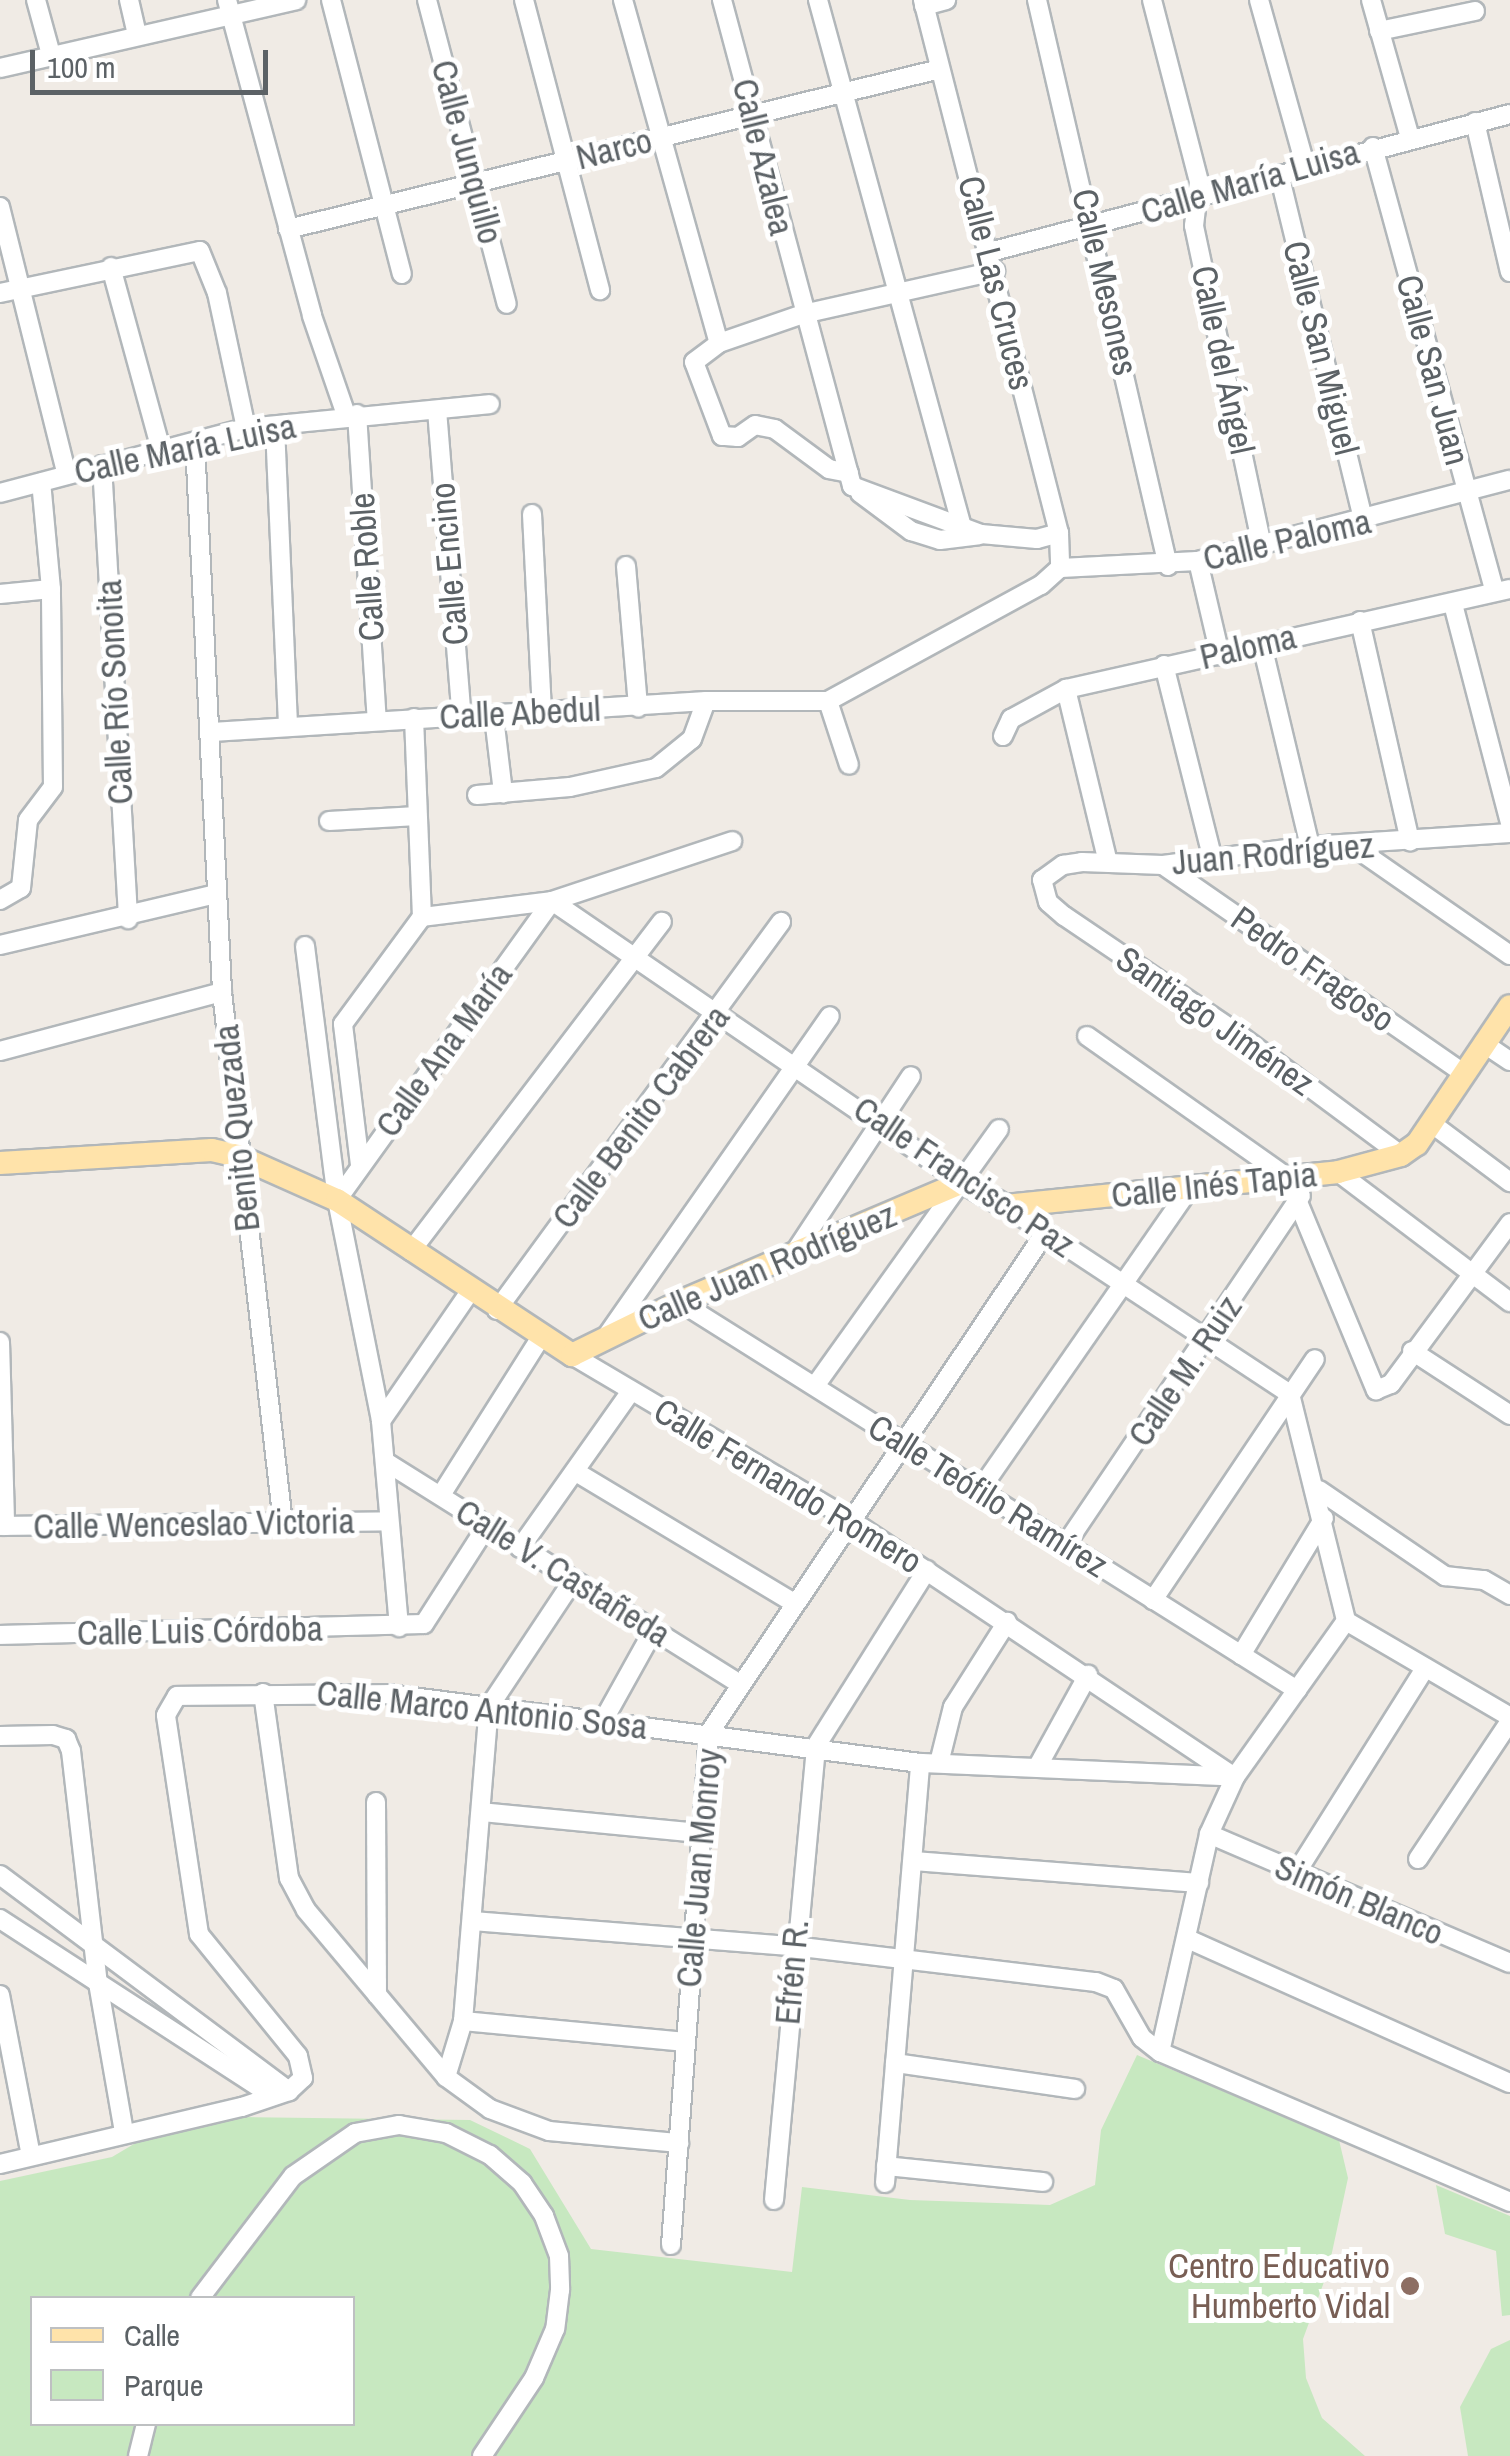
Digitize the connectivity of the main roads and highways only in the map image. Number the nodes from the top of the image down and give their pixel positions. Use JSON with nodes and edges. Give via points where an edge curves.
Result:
{"nodes":[{"id":1,"x":1510,"y":1006,"type":"edge"},
{"id":2,"x":0,"y":1163,"type":"edge"},
{"id":3,"x":963,"y":1182,"type":"joint"},
{"id":4,"x":1006,"y":1206,"type":"joint"},
{"id":5,"x":572,"y":1355,"type":"joint"}],
"edges":[{"from":1,"to":4,"type":"main road","name":"Calle Inés Tapia","via":[[1409,1149],[1294,1187],[1190,1188]]},
{"from":2,"to":5,"type":"main road","name":"Calle Fernando Romero","via":[[212,1150],[238,1156],[337,1200]]},
{"from":3,"to":4,"type":"main road","name":"Calle Francisco Paz"},
{"from":3,"to":5,"type":"main road","name":"Calle Juan Rodríguez"}]}
